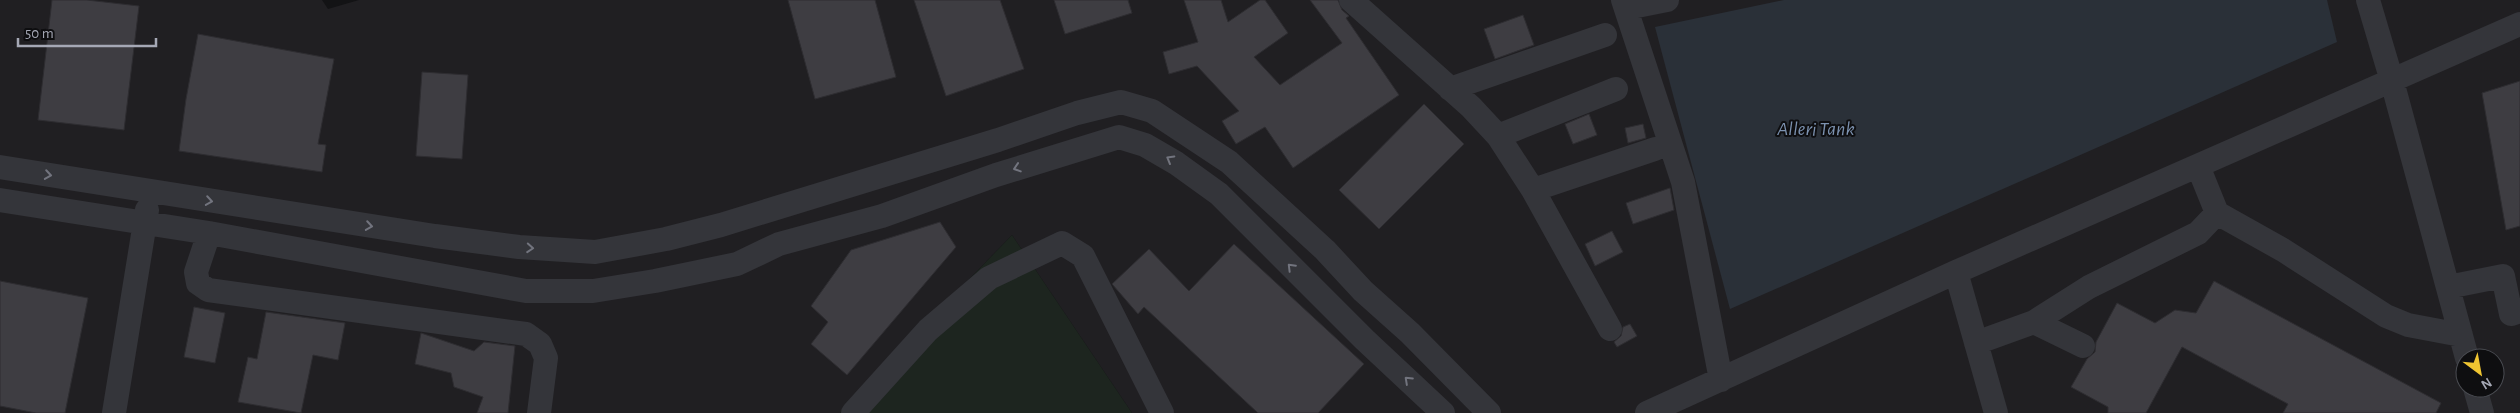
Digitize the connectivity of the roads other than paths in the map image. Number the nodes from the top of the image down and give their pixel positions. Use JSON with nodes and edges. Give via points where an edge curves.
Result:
{"nodes":[{"id":1,"x":1351,"y":0,"type":"edge"},
{"id":2,"x":1667,"y":0,"type":"edge"},
{"id":3,"x":2368,"y":0,"type":"edge"},
{"id":4,"x":1625,"y":4,"type":"edge"},
{"id":5,"x":2520,"y":24,"type":"edge"},
{"id":6,"x":1605,"y":35,"type":"dead end"},
{"id":7,"x":2392,"y":81,"type":"junction"},
{"id":8,"x":1450,"y":89,"type":"junction"},
{"id":9,"x":1616,"y":89,"type":"dead end"},
{"id":10,"x":1498,"y":136,"type":"junction"},
{"id":11,"x":1655,"y":149,"type":"dead end"},
{"id":12,"x":2198,"y":166,"type":"junction"},
{"id":13,"x":0,"y":167,"type":"edge"},
{"id":14,"x":1533,"y":190,"type":"junction"},
{"id":15,"x":150,"y":191,"type":"junction"},
{"id":16,"x":0,"y":200,"type":"edge"},
{"id":17,"x":2217,"y":213,"type":"junction"},
{"id":18,"x":145,"y":224,"type":"junction"},
{"id":19,"x":209,"y":233,"type":"junction"},
{"id":20,"x":1956,"y":272,"type":"junction"},
{"id":21,"x":2448,"y":287,"type":"junction"},
{"id":22,"x":2520,"y":311,"type":"edge"},
{"id":23,"x":2034,"y":322,"type":"junction"},
{"id":24,"x":1610,"y":329,"type":"dead end"},
{"id":25,"x":2461,"y":335,"type":"junction"},
{"id":26,"x":1976,"y":343,"type":"junction"},
{"id":27,"x":2083,"y":346,"type":"dead end"},
{"id":28,"x":2464,"y":348,"type":"edge"},
{"id":29,"x":1721,"y":380,"type":"junction"},
{"id":30,"x":2478,"y":398,"type":"edge"},
{"id":31,"x":114,"y":413,"type":"edge"},
{"id":32,"x":539,"y":413,"type":"edge"},
{"id":33,"x":853,"y":413,"type":"edge"},
{"id":34,"x":1162,"y":413,"type":"edge"},
{"id":35,"x":1444,"y":413,"type":"edge"},
{"id":36,"x":1489,"y":413,"type":"edge"},
{"id":37,"x":1647,"y":413,"type":"edge"},
{"id":38,"x":1996,"y":413,"type":"edge"},
{"id":39,"x":2482,"y":413,"type":"edge"}],
"edges":[{"from":1,"to":8,"type":"street"},
{"from":2,"to":4,"type":"street"},
{"from":3,"to":7,"type":"street"},
{"from":4,"to":29,"type":"street","via":[[1683,182]]},
{"from":5,"to":7,"type":"street"},
{"from":6,"to":8,"type":"street"},
{"from":7,"to":12,"type":"street"},
{"from":7,"to":21,"type":"street"},
{"from":8,"to":10,"type":"street"},
{"from":9,"to":10,"type":"street"},
{"from":10,"to":14,"type":"street"},
{"from":11,"to":14,"type":"street"},
{"from":12,"to":17,"type":"street"},
{"from":12,"to":20,"type":"street"},
{"from":13,"to":15,"type":"street","one_way":true},
{"from":14,"to":24,"type":"street"},
{"from":15,"to":18,"type":"street"},
{"from":15,"to":36,"type":"street","one_way":true,"via":[[435,236],[519,247],[595,252],[721,225],[1121,102],[1152,111],[1228,162],[1325,250]]},
{"from":16,"to":18,"type":"street"},
{"from":17,"to":23,"type":"street","via":[[2198,233],[2089,287]]},
{"from":17,"to":25,"type":"street","via":[[2283,250],[2386,316],[2408,325]]},
{"from":18,"to":19,"type":"street"},
{"from":18,"to":31,"type":"street"},
{"from":19,"to":32,"type":"street","via":[[196,272],[198,283],[208,290],[526,334],[540,344],[546,358]]},
{"from":35,"to":19,"type":"street","one_way":true,"via":[[1365,340],[1219,194],[1176,163],[1145,146],[1119,137],[996,175],[882,216],[779,244],[737,264],[593,291],[526,290]]},
{"from":20,"to":26,"type":"street"},
{"from":20,"to":29,"type":"street"},
{"from":21,"to":22,"type":"street","via":[[2502,276],[2511,314]]},
{"from":21,"to":25,"type":"street"},
{"from":23,"to":26,"type":"street"},
{"from":23,"to":27,"type":"street"},
{"from":25,"to":28,"type":"street"},
{"from":26,"to":38,"type":"street"},
{"from":29,"to":37,"type":"street"},
{"from":30,"to":39,"type":"street"},
{"from":33,"to":34,"type":"street","via":[[928,330],[989,278],[1062,243],[1083,256]]}]}
